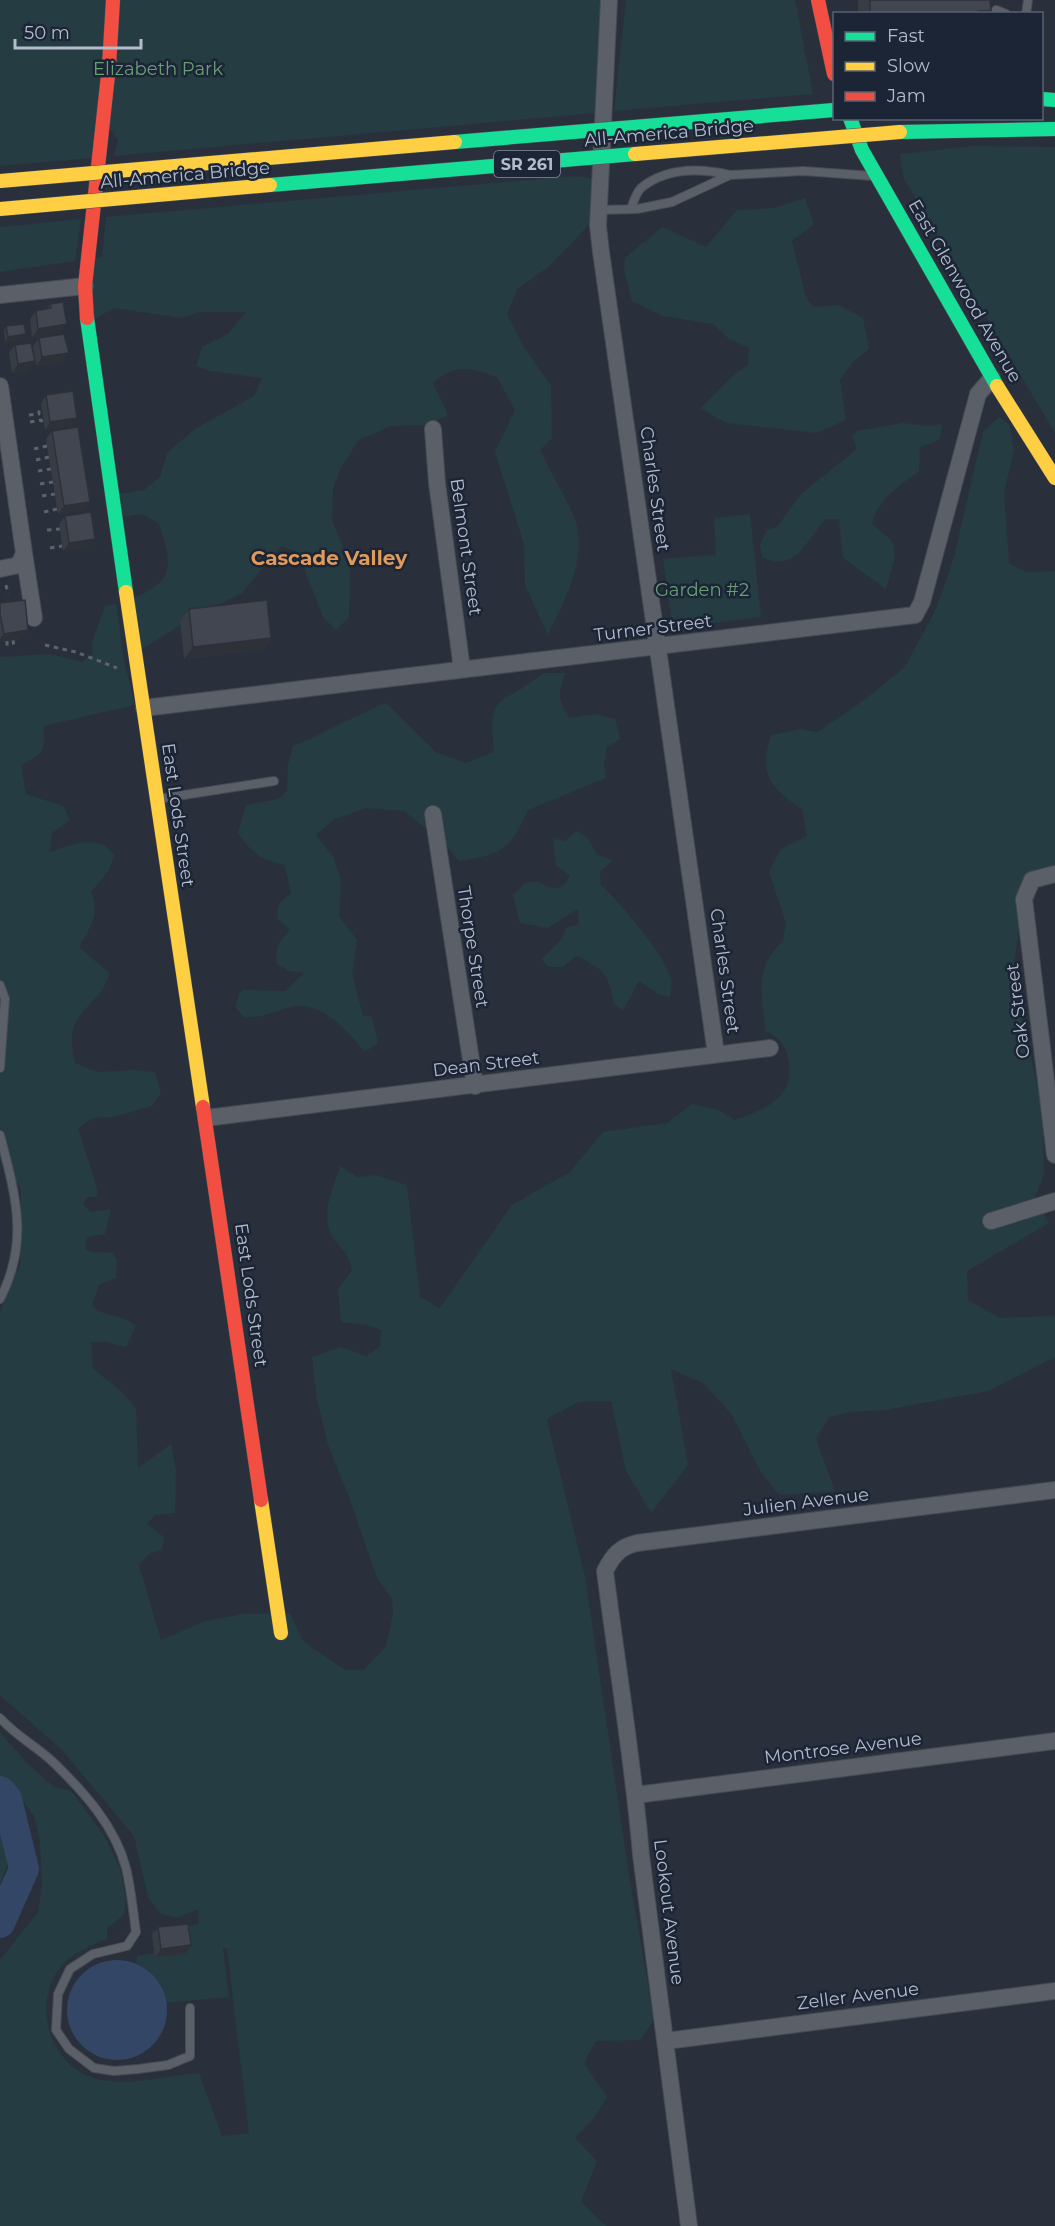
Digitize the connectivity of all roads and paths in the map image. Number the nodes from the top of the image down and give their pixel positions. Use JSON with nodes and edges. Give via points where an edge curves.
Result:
{"nodes":[{"id":1,"x":113,"y":0,"type":"edge"},
{"id":2,"x":609,"y":0,"type":"edge"},
{"id":3,"x":818,"y":0,"type":"edge"},
{"id":4,"x":996,"y":10,"type":"dead end"},
{"id":5,"x":1001,"y":12,"type":"edge"},
{"id":6,"x":833,"y":69,"type":"edge"},
{"id":7,"x":833,"y":110,"type":"edge"},
{"id":8,"x":851,"y":120,"type":"edge"},
{"id":9,"x":1055,"y":129,"type":"edge"},
{"id":10,"x":730,"y":176,"type":"junction"},
{"id":11,"x":878,"y":177,"type":"junction"},
{"id":12,"x":0,"y":181,"type":"edge"},
{"id":13,"x":0,"y":209,"type":"edge"},
{"id":14,"x":631,"y":209,"type":"junction"},
{"id":15,"x":599,"y":210,"type":"junction"},
{"id":16,"x":85,"y":286,"type":"junction"},
{"id":17,"x":0,"y":295,"type":"edge"},
{"id":18,"x":992,"y":378,"type":"junction"},
{"id":19,"x":0,"y":386,"type":"edge"},
{"id":20,"x":42,"y":409,"type":"dead end"},
{"id":21,"x":29,"y":415,"type":"dead end"},
{"id":22,"x":30,"y":422,"type":"dead end"},
{"id":23,"x":44,"y":424,"type":"dead end"},
{"id":24,"x":433,"y":429,"type":"dead end"},
{"id":25,"x":47,"y":446,"type":"dead end"},
{"id":26,"x":34,"y":448,"type":"dead end"},
{"id":27,"x":49,"y":457,"type":"dead end"},
{"id":28,"x":36,"y":460,"type":"dead end"},
{"id":29,"x":51,"y":469,"type":"dead end"},
{"id":30,"x":38,"y":471,"type":"dead end"},
{"id":31,"x":1055,"y":478,"type":"edge"},
{"id":32,"x":53,"y":482,"type":"dead end"},
{"id":33,"x":40,"y":484,"type":"dead end"},
{"id":34,"x":55,"y":494,"type":"dead end"},
{"id":35,"x":42,"y":496,"type":"dead end"},
{"id":36,"x":57,"y":509,"type":"dead end"},
{"id":37,"x":44,"y":512,"type":"dead end"},
{"id":38,"x":60,"y":529,"type":"dead end"},
{"id":39,"x":47,"y":530,"type":"dead end"},
{"id":40,"x":62,"y":546,"type":"dead end"},
{"id":41,"x":50,"y":548,"type":"dead end"},
{"id":42,"x":24,"y":554,"type":"junction"},
{"id":43,"x":0,"y":569,"type":"edge"},
{"id":44,"x":6,"y":594,"type":"dead end"},
{"id":45,"x":8,"y":602,"type":"edge"},
{"id":46,"x":34,"y":618,"type":"dead end"},
{"id":47,"x":14,"y":640,"type":"edge"},
{"id":48,"x":7,"y":641,"type":"edge"},
{"id":49,"x":45,"y":645,"type":"dead end"},
{"id":50,"x":7,"y":648,"type":"dead end"},
{"id":51,"x":14,"y":648,"type":"dead end"},
{"id":52,"x":659,"y":648,"type":"junction"},
{"id":53,"x":462,"y":669,"type":"junction"},
{"id":54,"x":139,"y":674,"type":"junction"},
{"id":55,"x":144,"y":708,"type":"junction"},
{"id":56,"x":274,"y":782,"type":"dead end"},
{"id":57,"x":157,"y":799,"type":"junction"},
{"id":58,"x":433,"y":814,"type":"dead end"},
{"id":59,"x":1050,"y":874,"type":"edge"},
{"id":60,"x":0,"y":985,"type":"edge"},
{"id":61,"x":770,"y":1048,"type":"dead end"},
{"id":62,"x":716,"y":1054,"type":"junction"},
{"id":63,"x":0,"y":1068,"type":"edge"},
{"id":64,"x":475,"y":1086,"type":"junction"},
{"id":65,"x":206,"y":1118,"type":"junction"},
{"id":66,"x":0,"y":1135,"type":"edge"},
{"id":67,"x":1055,"y":1155,"type":"edge"},
{"id":68,"x":1055,"y":1200,"type":"edge"},
{"id":69,"x":991,"y":1221,"type":"dead end"},
{"id":70,"x":0,"y":1299,"type":"edge"},
{"id":71,"x":1055,"y":1490,"type":"edge"},
{"id":72,"x":609,"y":1602,"type":"joint"},
{"id":73,"x":281,"y":1633,"type":"dead end"},
{"id":74,"x":0,"y":1718,"type":"edge"},
{"id":75,"x":1055,"y":1741,"type":"edge"},
{"id":76,"x":636,"y":1795,"type":"junction"},
{"id":77,"x":1055,"y":1991,"type":"edge"},
{"id":78,"x":190,"y":2008,"type":"dead end"},
{"id":79,"x":666,"y":2041,"type":"junction"},
{"id":80,"x":689,"y":2226,"type":"edge"}],
"edges":[{"from":1,"to":16,"type":"street","name":"East Lods Street"},
{"from":2,"to":15,"type":"street","name":"Charles Street"},
{"from":3,"to":6,"type":"street"},
{"from":4,"to":5,"type":"lane"},
{"from":7,"to":12,"type":"street","name":"All-America Bridge","number":"SR 261","bridge":true},
{"from":8,"to":11,"type":"street","name":"East Glenwood Avenue"},
{"from":9,"to":13,"type":"street","name":"All-America Bridge","number":"SR 261","bridge":true,"via":[[848,135]]},
{"from":10,"to":11,"type":"lane","via":[[803,171]]},
{"from":10,"to":14,"type":"lane","via":[[672,202]]},
{"from":10,"to":14,"type":"lane","via":[[703,169],[659,178],[639,189]]},
{"from":11,"to":18,"type":"street","name":"East Glenwood Avenue"},
{"from":14,"to":15,"type":"lane"},
{"from":15,"to":52,"type":"street","name":"Charles Street","via":[[601,252]]},
{"from":16,"to":17,"type":"street"},
{"from":16,"to":54,"type":"street","name":"East Lods Street","via":[[89,344]]},
{"from":18,"to":31,"type":"street","name":"East Glenwood Avenue"},
{"from":18,"to":52,"type":"street","name":"Turner Street","via":[[978,394],[918,613]]},
{"from":19,"to":42,"type":"street"},
{"from":20,"to":21,"type":"path","via":[[39,414]]},
{"from":22,"to":23,"type":"path","via":[[41,420]]},
{"from":24,"to":53,"type":"street","name":"Belmont Street"},
{"from":25,"to":26,"type":"path"},
{"from":27,"to":28,"type":"path"},
{"from":29,"to":30,"type":"path"},
{"from":32,"to":33,"type":"path"},
{"from":34,"to":35,"type":"path"},
{"from":36,"to":37,"type":"path"},
{"from":38,"to":39,"type":"path"},
{"from":40,"to":41,"type":"path"},
{"from":42,"to":43,"type":"street","via":[[19,565]]},
{"from":42,"to":46,"type":"street"},
{"from":44,"to":45,"type":"path"},
{"from":47,"to":51,"type":"path"},
{"from":48,"to":50,"type":"path"},
{"from":49,"to":54,"type":"path"},
{"from":52,"to":53,"type":"street","name":"Turner Street"},
{"from":52,"to":62,"type":"street","name":"Charles Street"},
{"from":53,"to":55,"type":"street","name":"Turner Street"},
{"from":54,"to":55,"type":"street","name":"East Lods Street"},
{"from":55,"to":57,"type":"street","name":"East Lods Street"},
{"from":56,"to":57,"type":"lane"},
{"from":57,"to":65,"type":"street","name":"East Lods Street"},
{"from":58,"to":64,"type":"street","name":"Thorpe Street"},
{"from":59,"to":67,"type":"street","name":"Oak Street","via":[[1032,880],[1024,899]]},
{"from":60,"to":63,"type":"lane","via":[[5,999]]},
{"from":61,"to":62,"type":"street","name":"Dean Street"},
{"from":62,"to":64,"type":"street","name":"Dean Street"},
{"from":64,"to":65,"type":"street","name":"Dean Street"},
{"from":65,"to":73,"type":"street","name":"East Lods Street"},
{"from":66,"to":70,"type":"lane","via":[[19,1217],[15,1258]]},
{"from":68,"to":69,"type":"street"},
{"from":71,"to":72,"type":"street","name":"Julien Avenue","via":[[625,1546],[612,1557],[605,1571]]},
{"from":72,"to":76,"type":"street","name":"Lookout Avenue"},
{"from":74,"to":78,"type":"lane","via":[[75,1785],[110,1828],[126,1868],[136,1932],[127,1946],[93,1954],[70,1970],[58,1994],[56,2030],[69,2049],[94,2068],[114,2071],[168,2065],[190,2056]]},
{"from":75,"to":76,"type":"street","name":"Montrose Avenue"},
{"from":76,"to":79,"type":"street","name":"Lookout Avenue"},
{"from":77,"to":79,"type":"street","name":"Zeller Avenue"},
{"from":79,"to":80,"type":"street","name":"Lookout Avenue"}]}
